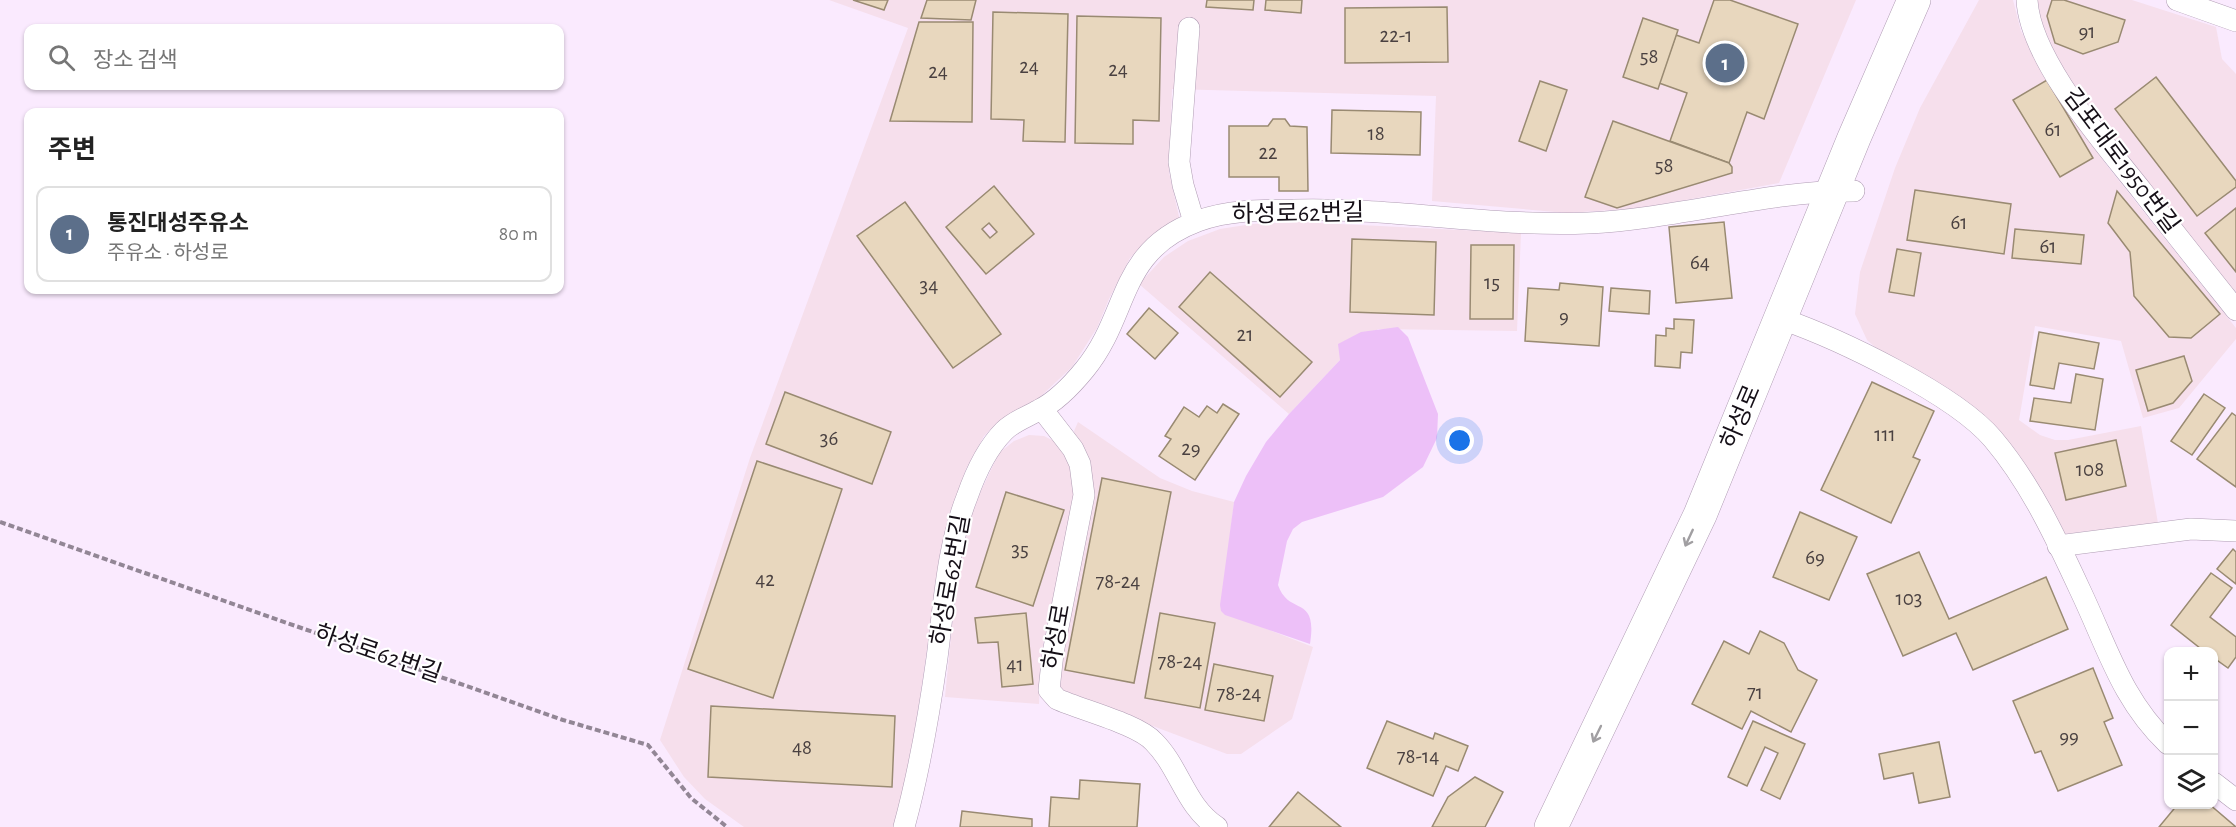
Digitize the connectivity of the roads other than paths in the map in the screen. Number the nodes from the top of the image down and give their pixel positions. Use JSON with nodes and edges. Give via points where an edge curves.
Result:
{"nodes":[{"id":1,"x":1914,"y":0,"type":"edge"},
{"id":2,"x":1938,"y":0,"type":"edge"},
{"id":3,"x":2027,"y":0,"type":"edge"},
{"id":4,"x":2177,"y":0,"type":"edge"},
{"id":5,"x":2236,"y":21,"type":"edge"},
{"id":6,"x":1189,"y":28,"type":"dead end"},
{"id":7,"x":1844,"y":191,"type":"junction"},
{"id":8,"x":1194,"y":222,"type":"junction"},
{"id":9,"x":2236,"y":310,"type":"edge"},
{"id":10,"x":1792,"y":322,"type":"junction"},
{"id":11,"x":1042,"y":409,"type":"junction"},
{"id":12,"x":2236,"y":531,"type":"edge"},
{"id":13,"x":2058,"y":546,"type":"junction"},
{"id":14,"x":2164,"y":739,"type":"edge"},
{"id":15,"x":2218,"y":786,"type":"edge"},
{"id":16,"x":2236,"y":800,"type":"edge"},
{"id":17,"x":904,"y":827,"type":"edge"},
{"id":18,"x":1217,"y":827,"type":"edge"},
{"id":19,"x":1551,"y":827,"type":"edge"},
{"id":20,"x":1575,"y":827,"type":"edge"}],
"edges":[{"from":1,"to":7,"type":"street","name":"하성로"},
{"from":2,"to":7,"type":"street","name":"하성로"},
{"from":3,"to":9,"type":"lane","name":"김포대로1950번길","via":[[2032,25],[2061,84]]},
{"from":4,"to":5,"type":"lane"},
{"from":6,"to":8,"type":"lane","via":[[1179,162]]},
{"from":7,"to":8,"type":"lane","name":"하성로62번길","via":[[1590,223],[1317,209],[1259,210]]},
{"from":7,"to":10,"type":"street","name":"하성로"},
{"from":8,"to":11,"type":"lane","name":"하성로62번길","via":[[1148,252],[1136,267],[1095,356],[1066,390]]},
{"from":10,"to":13,"type":"lane","via":[[1918,384],[1973,419],[1994,440],[2031,494]]},
{"from":10,"to":19,"type":"street","name":"하성로","one_way":true},
{"from":10,"to":20,"type":"street","name":"하성로","via":[[1710,545]]},
{"from":11,"to":17,"type":"lane","name":"하성로62번길","via":[[1018,420],[991,446],[959,519],[924,740]]},
{"from":11,"to":18,"type":"lane","name":"하성로","via":[[1073,449],[1080,464],[1084,495],[1049,690],[1057,699],[1135,729],[1154,741],[1194,807]]},
{"from":12,"to":13,"type":"lane","via":[[2191,530]]},
{"from":13,"to":14,"type":"lane","via":[[2132,703]]},
{"from":15,"to":16,"type":"lane"}]}
